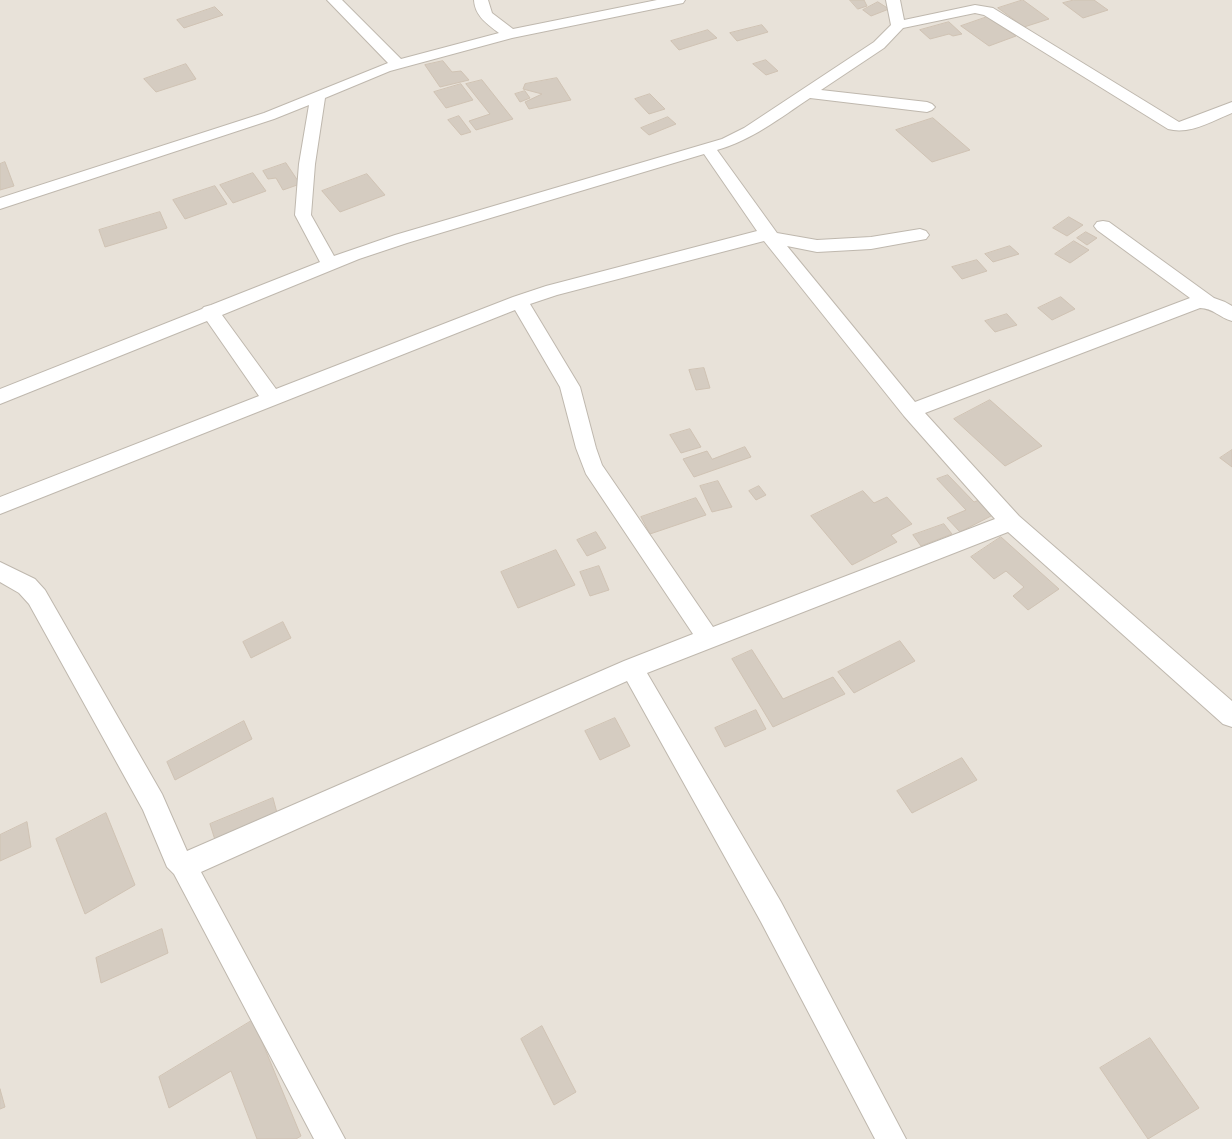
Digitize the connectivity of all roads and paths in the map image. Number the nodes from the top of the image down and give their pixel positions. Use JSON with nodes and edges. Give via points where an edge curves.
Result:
{"nodes":[{"id":1,"x":334,"y":0,"type":"edge"},
{"id":2,"x":482,"y":0,"type":"edge"},
{"id":3,"x":678,"y":0,"type":"edge"},
{"id":4,"x":893,"y":0,"type":"edge"},
{"id":5,"x":898,"y":26,"type":"junction"},
{"id":6,"x":510,"y":34,"type":"junction"},
{"id":7,"x":398,"y":65,"type":"junction"},
{"id":8,"x":806,"y":93,"type":"junction"},
{"id":9,"x":318,"y":96,"type":"junction"},
{"id":10,"x":927,"y":106,"type":"dead end"},
{"id":11,"x":1232,"y":107,"type":"edge"},
{"id":12,"x":708,"y":149,"type":"junction"},
{"id":13,"x":0,"y":204,"type":"edge"},
{"id":14,"x":1103,"y":226,"type":"dead end"},
{"id":15,"x":920,"y":235,"type":"dead end"},
{"id":16,"x":769,"y":236,"type":"junction"},
{"id":17,"x":330,"y":264,"type":"junction"},
{"id":18,"x":519,"y":301,"type":"junction"},
{"id":19,"x":1208,"y":302,"type":"junction"},
{"id":20,"x":210,"y":312,"type":"junction"},
{"id":21,"x":1232,"y":315,"type":"edge"},
{"id":22,"x":5,"y":392,"type":"edge"},
{"id":23,"x":272,"y":399,"type":"junction"},
{"id":24,"x":910,"y":411,"type":"junction"},
{"id":25,"x":0,"y":506,"type":"edge"},
{"id":26,"x":1011,"y":522,"type":"junction"},
{"id":27,"x":0,"y":571,"type":"edge"},
{"id":28,"x":708,"y":638,"type":"junction"},
{"id":29,"x":632,"y":668,"type":"junction"},
{"id":30,"x":1232,"y":716,"type":"edge"},
{"id":31,"x":182,"y":865,"type":"junction"},
{"id":32,"x":330,"y":1139,"type":"edge"},
{"id":33,"x":891,"y":1139,"type":"edge"}],
"edges":[{"from":1,"to":7,"type":"street"},
{"from":2,"to":6,"type":"street","via":[[481,6],[487,17]]},
{"from":3,"to":6,"type":"street"},
{"from":4,"to":5,"type":"street"},
{"from":5,"to":8,"type":"street","via":[[879,45]]},
{"from":5,"to":11,"type":"street","via":[[975,9],[988,10],[1174,126],[1186,126]]},
{"from":6,"to":7,"type":"street"},
{"from":7,"to":9,"type":"street"},
{"from":8,"to":10,"type":"street"},
{"from":8,"to":12,"type":"street","via":[[750,131]]},
{"from":9,"to":13,"type":"street","via":[[269,116]]},
{"from":9,"to":17,"type":"street","via":[[303,215]]},
{"from":12,"to":16,"type":"street"},
{"from":12,"to":17,"type":"street","via":[[401,239]]},
{"from":14,"to":19,"type":"street"},
{"from":15,"to":16,"type":"street","via":[[871,243],[817,246]]},
{"from":16,"to":18,"type":"street","via":[[552,290]]},
{"from":16,"to":24,"type":"street"},
{"from":17,"to":20,"type":"street"},
{"from":18,"to":23,"type":"street"},
{"from":18,"to":28,"type":"street","via":[[570,387],[593,468]]},
{"from":19,"to":21,"type":"street","via":[[1220,306]]},
{"from":19,"to":24,"type":"street","via":[[1198,302]]},
{"from":20,"to":22,"type":"street"},
{"from":20,"to":23,"type":"street"},
{"from":23,"to":25,"type":"street"},
{"from":24,"to":26,"type":"street"},
{"from":26,"to":28,"type":"street"},
{"from":26,"to":30,"type":"street"},
{"from":27,"to":31,"type":"street","via":[[27,586],[37,597],[153,803],[176,858]]},
{"from":28,"to":29,"type":"street"},
{"from":29,"to":31,"type":"street"},
{"from":29,"to":33,"type":"street","via":[[771,912]]},
{"from":31,"to":32,"type":"street"}]}
